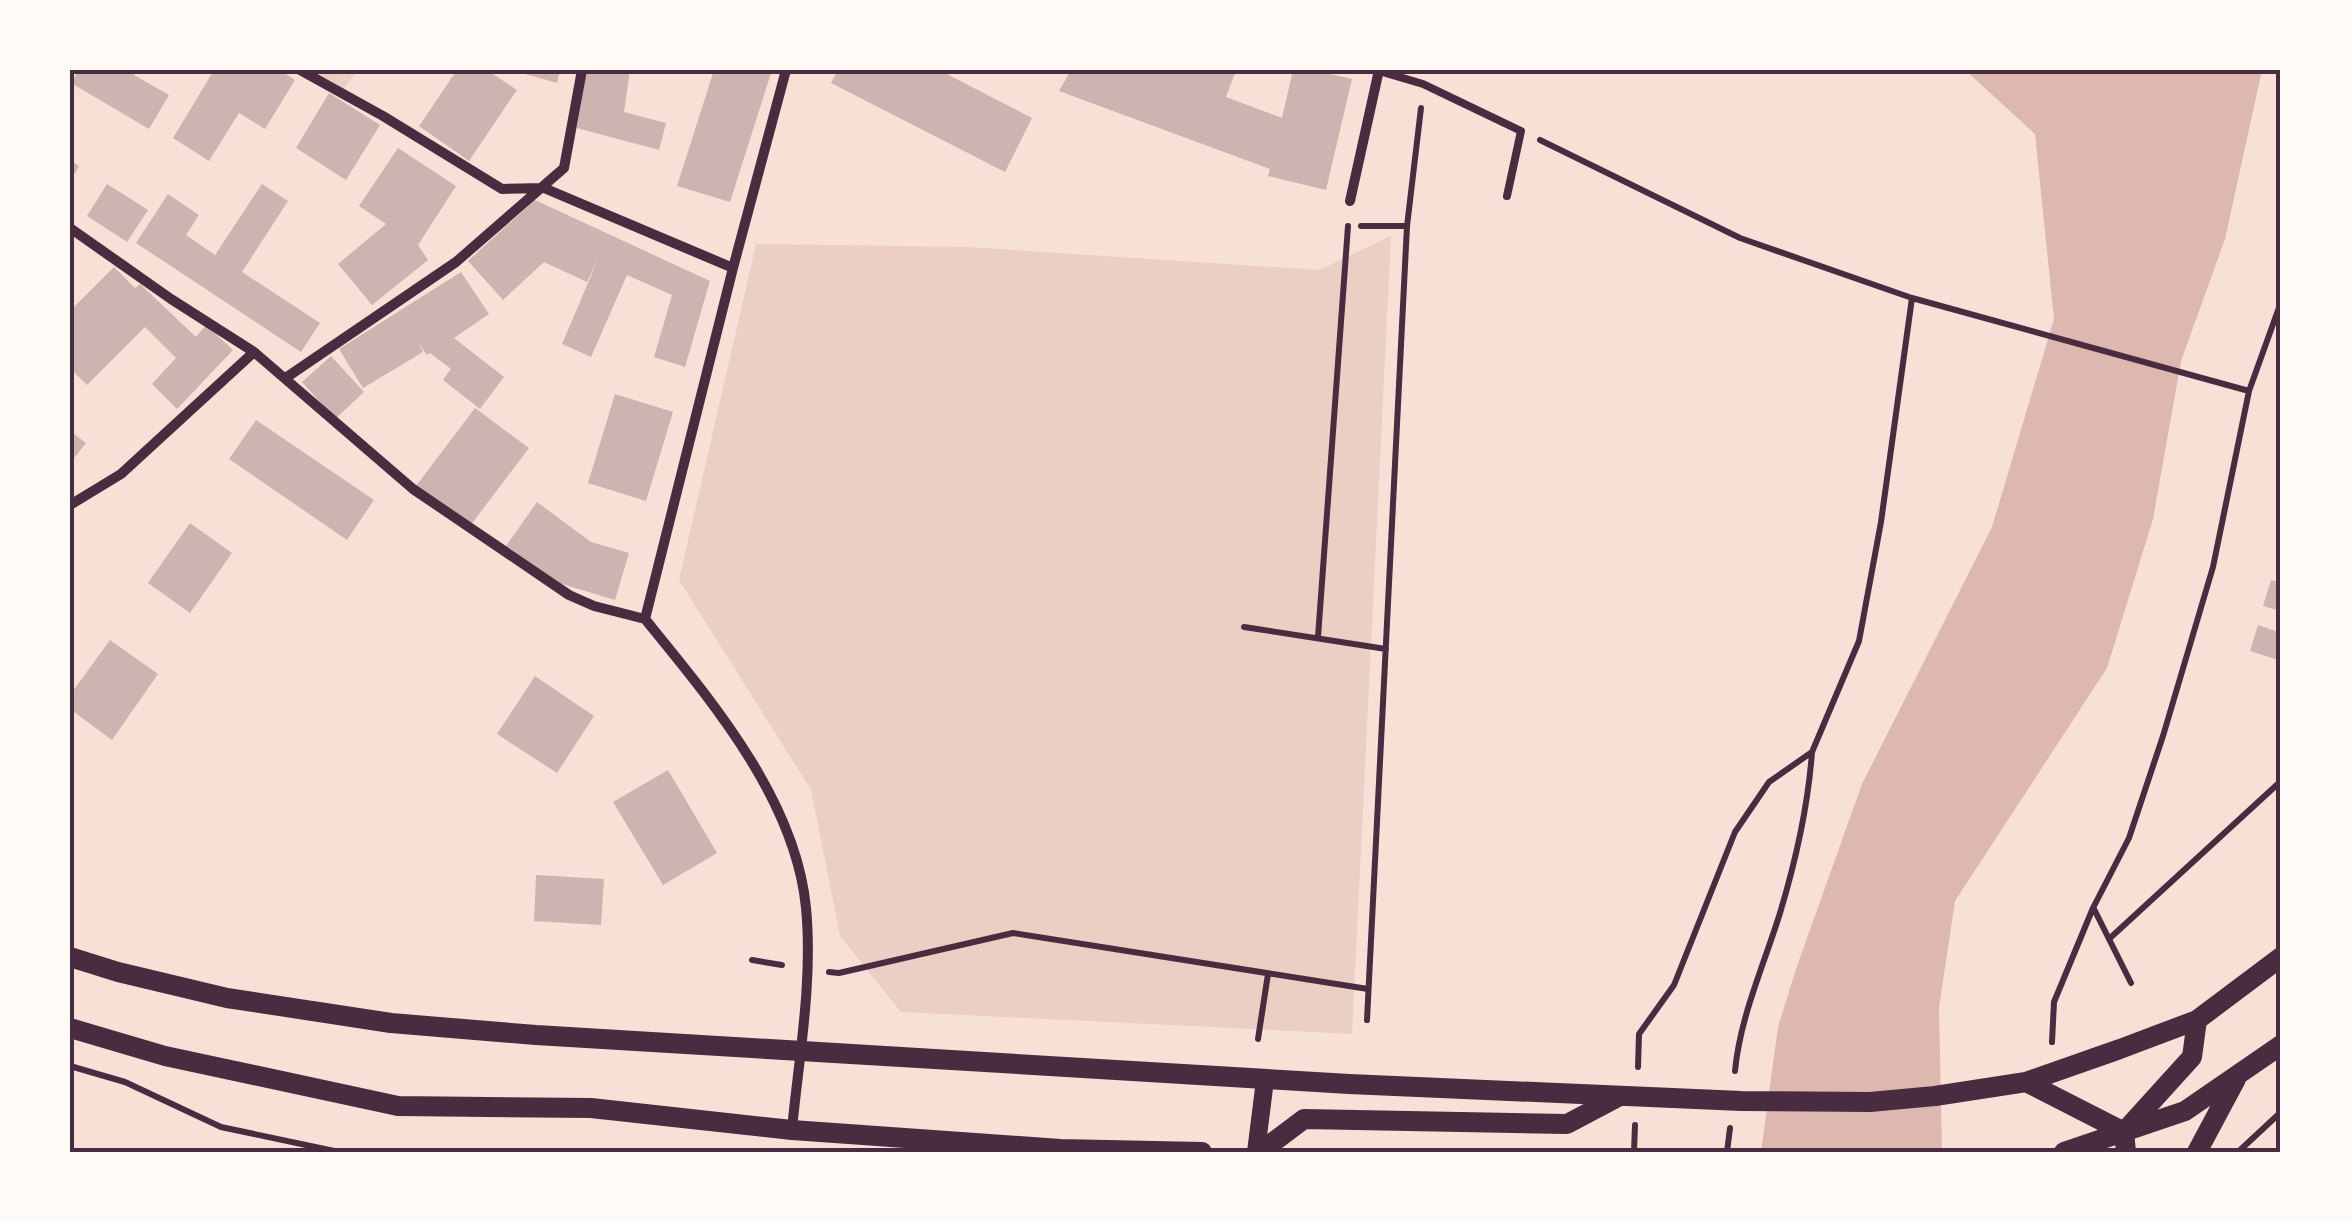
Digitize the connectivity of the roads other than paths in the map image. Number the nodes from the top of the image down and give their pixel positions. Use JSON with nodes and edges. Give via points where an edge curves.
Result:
{"nodes":[{"id":1,"x":300,"y":70,"type":"edge"},
{"id":2,"x":582,"y":70,"type":"edge"},
{"id":3,"x":786,"y":70,"type":"edge"},
{"id":4,"x":1378,"y":70,"type":"edge"},
{"id":5,"x":544,"y":188,"type":"junction"},
{"id":6,"x":1507,"y":196,"type":"dead end"},
{"id":7,"x":1350,"y":200,"type":"dead end"},
{"id":8,"x":70,"y":228,"type":"edge"},
{"id":9,"x":733,"y":268,"type":"junction"},
{"id":10,"x":254,"y":352,"type":"junction"},
{"id":11,"x":287,"y":377,"type":"junction"},
{"id":12,"x":70,"y":505,"type":"edge"},
{"id":13,"x":645,"y":618,"type":"junction"},
{"id":14,"x":70,"y":957,"type":"edge"},
{"id":15,"x":2281,"y":957,"type":"edge"},
{"id":16,"x":2196,"y":1020,"type":"junction"},
{"id":17,"x":70,"y":1028,"type":"edge"},
{"id":18,"x":2281,"y":1045,"type":"edge"},
{"id":19,"x":800,"y":1051,"type":"junction"},
{"id":20,"x":2238,"y":1076,"type":"junction"},
{"id":21,"x":1265,"y":1080,"type":"junction"},
{"id":22,"x":2026,"y":1082,"type":"junction"},
{"id":23,"x":1620,"y":1096,"type":"junction"},
{"id":24,"x":792,"y":1130,"type":"junction"},
{"id":25,"x":2125,"y":1142,"type":"edge"},
{"id":26,"x":1064,"y":1150,"type":"edge"},
{"id":27,"x":1202,"y":1152,"type":"edge"},
{"id":28,"x":1258,"y":1152,"type":"edge"},
{"id":29,"x":2064,"y":1152,"type":"edge"},
{"id":30,"x":2197,"y":1152,"type":"edge"}],
"edges":[{"from":1,"to":5,"type":"street","via":[[502,189]]},
{"from":2,"to":5,"type":"street","via":[[564,168]]},
{"from":3,"to":9,"type":"street"},
{"from":4,"to":6,"type":"lane","via":[[1424,84],[1521,131]]},
{"from":4,"to":7,"type":"street"},
{"from":5,"to":9,"type":"street"},
{"from":5,"to":11,"type":"street","via":[[456,262]]},
{"from":8,"to":10,"type":"street"},
{"from":9,"to":13,"type":"street"},
{"from":10,"to":11,"type":"street"},
{"from":10,"to":12,"type":"street","via":[[121,474]]},
{"from":11,"to":13,"type":"street","via":[[413,490],[570,595]]},
{"from":13,"to":19,"type":"street","via":[[698,685],[783,822],[806,908]]},
{"from":14,"to":19,"type":"main road","via":[[227,998],[391,1023]]},
{"from":15,"to":16,"type":"main road"},
{"from":16,"to":22,"type":"main road"},
{"from":16,"to":25,"type":"main road","via":[[2192,1057]]},
{"from":17,"to":24,"type":"main road","via":[[398,1106],[591,1108]]},
{"from":18,"to":20,"type":"main road"},
{"from":19,"to":21,"type":"main road"},
{"from":19,"to":24,"type":"street"},
{"from":20,"to":25,"type":"main road"},
{"from":20,"to":30,"type":"main road"},
{"from":21,"to":23,"type":"main road"},
{"from":21,"to":28,"type":"street"},
{"from":22,"to":23,"type":"main road","via":[[1870,1102]]},
{"from":22,"to":25,"type":"main road"},
{"from":23,"to":28,"type":"main road","via":[[1567,1124],[1304,1119]]},
{"from":24,"to":26,"type":"main road"},
{"from":25,"to":29,"type":"main road"},
{"from":26,"to":27,"type":"main road"}]}
